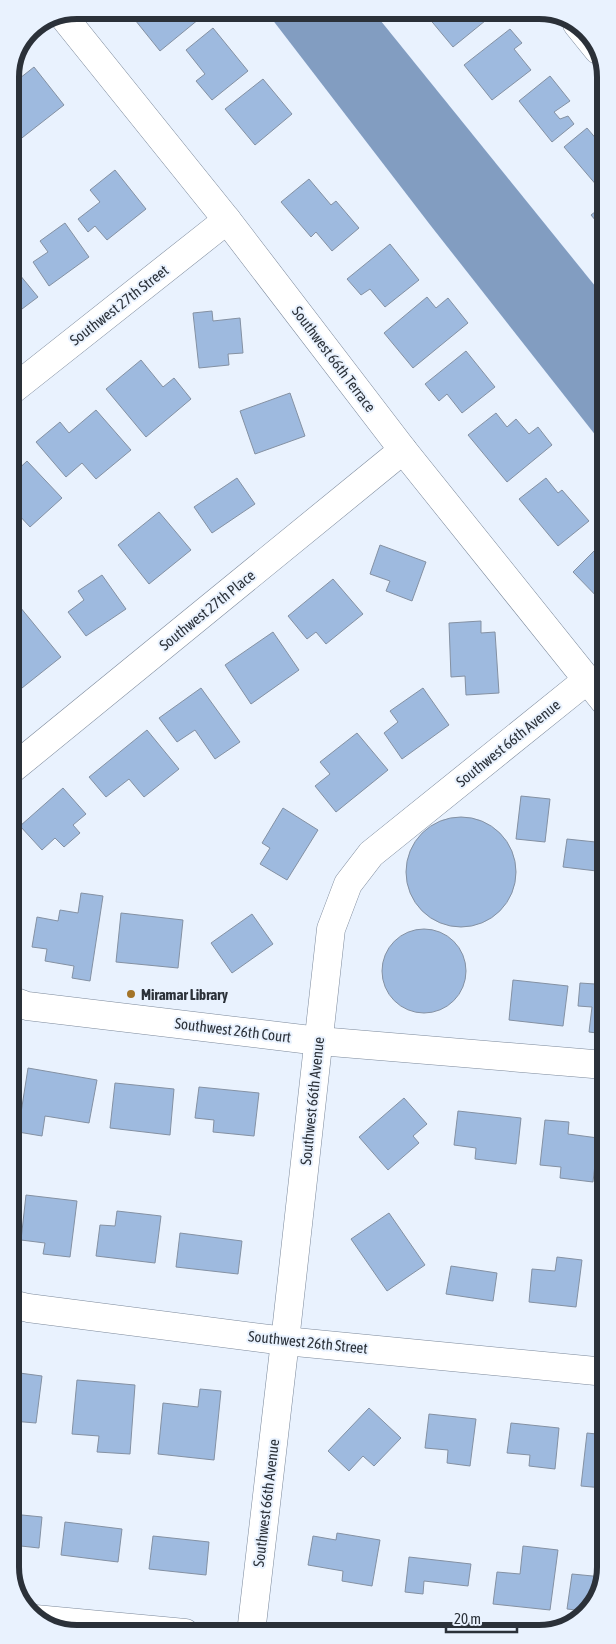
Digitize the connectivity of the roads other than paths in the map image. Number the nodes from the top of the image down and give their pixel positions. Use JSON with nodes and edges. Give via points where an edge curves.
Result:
{"nodes":[{"id":1,"x":66,"y":20,"type":"edge"},
{"id":2,"x":227,"y":220,"type":"junction"},
{"id":3,"x":19,"y":385,"type":"edge"},
{"id":4,"x":403,"y":450,"type":"junction"},
{"id":5,"x":587,"y":680,"type":"junction"},
{"id":6,"x":597,"y":692,"type":"edge"},
{"id":7,"x":19,"y":763,"type":"edge"},
{"id":8,"x":19,"y":1003,"type":"edge"},
{"id":9,"x":319,"y":1041,"type":"junction"},
{"id":10,"x":597,"y":1064,"type":"edge"},
{"id":11,"x":19,"y":1306,"type":"edge"},
{"id":12,"x":286,"y":1340,"type":"junction"},
{"id":13,"x":597,"y":1371,"type":"edge"},
{"id":14,"x":54,"y":1621,"type":"edge"},
{"id":15,"x":99,"y":1625,"type":"edge"},
{"id":16,"x":252,"y":1625,"type":"edge"}],
"edges":[{"from":1,"to":2,"type":"street","name":"Southwest 66th Terrace"},
{"from":2,"to":3,"type":"street","name":"Southwest 27th Street"},
{"from":2,"to":4,"type":"street","name":"Southwest 66th Terrace"},
{"from":4,"to":5,"type":"street","name":"Southwest 66th Terrace"},
{"from":4,"to":7,"type":"street","name":"Southwest 27th Place"},
{"from":5,"to":6,"type":"street","name":"Southwest 66th Terrace"},
{"from":5,"to":9,"type":"street","name":"Southwest 66th Avenue","via":[[371,854],[348,884],[331,929]]},
{"from":8,"to":9,"type":"street","name":"Southwest 26th Court"},
{"from":9,"to":10,"type":"street","name":"Southwest 26th Court"},
{"from":9,"to":12,"type":"street","name":"Southwest 66th Avenue"},
{"from":11,"to":12,"type":"street","name":"Southwest 26th Street"},
{"from":12,"to":13,"type":"street","name":"Southwest 26th Street"},
{"from":12,"to":16,"type":"street","name":"Southwest 66th Avenue"},
{"from":14,"to":15,"type":"street"}]}
